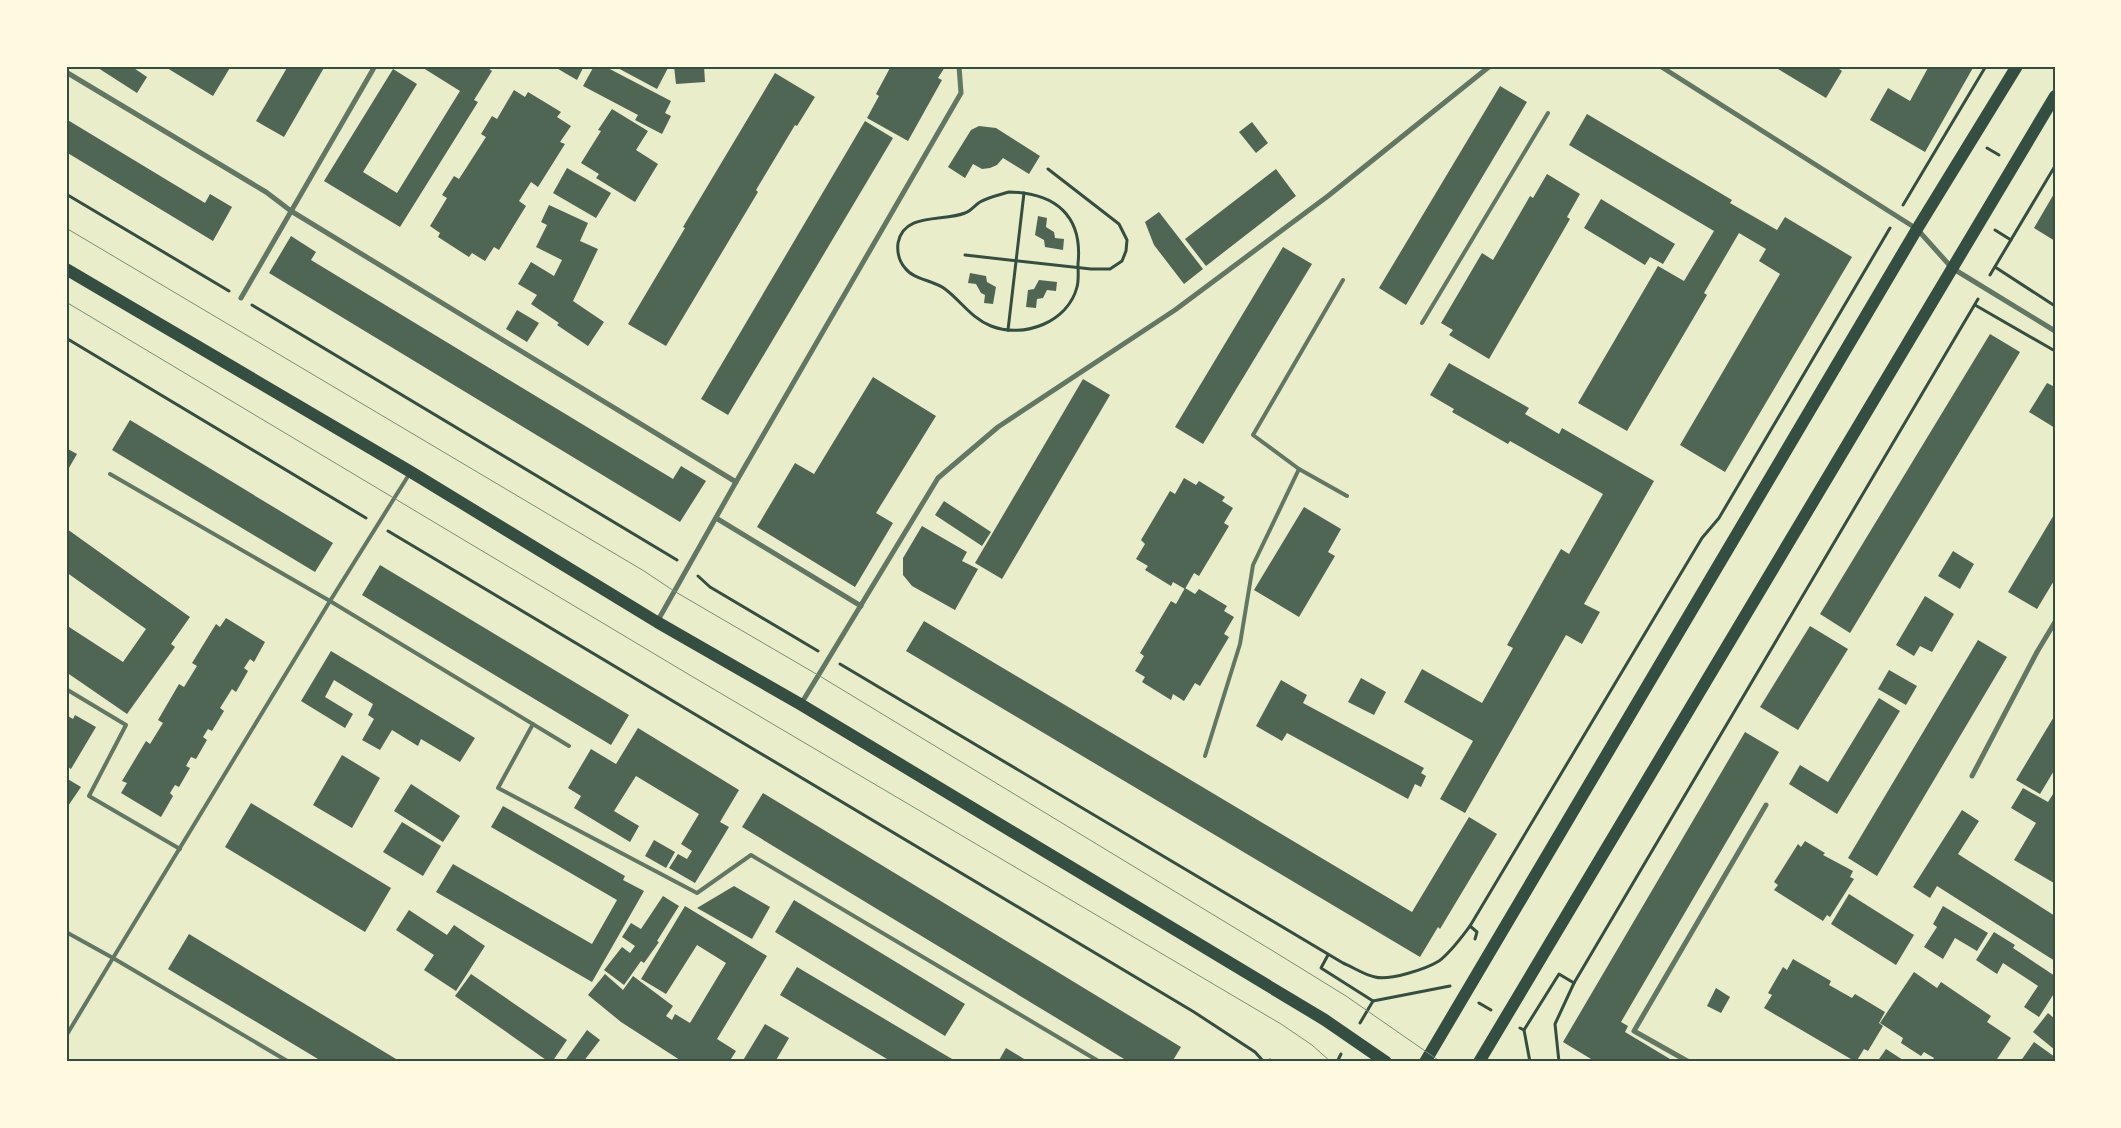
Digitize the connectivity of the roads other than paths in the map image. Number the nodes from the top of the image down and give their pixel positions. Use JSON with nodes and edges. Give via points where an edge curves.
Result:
{"nodes":[{"id":1,"x":375,"y":66,"type":"edge"},
{"id":2,"x":959,"y":66,"type":"edge"},
{"id":3,"x":1490,"y":66,"type":"edge"},
{"id":4,"x":1660,"y":66,"type":"edge"},
{"id":5,"x":2017,"y":66,"type":"edge"},
{"id":6,"x":66,"y":72,"type":"edge"},
{"id":7,"x":2055,"y":96,"type":"edge"},
{"id":8,"x":1548,"y":113,"type":"dead end"},
{"id":9,"x":291,"y":212,"type":"junction"},
{"id":10,"x":1918,"y":229,"type":"junction"},
{"id":11,"x":1952,"y":268,"type":"junction"},
{"id":12,"x":66,"y":269,"type":"edge"},
{"id":13,"x":1343,"y":280,"type":"dead end"},
{"id":14,"x":241,"y":298,"type":"road end"},
{"id":15,"x":1422,"y":323,"type":"dead end"},
{"id":16,"x":2055,"y":331,"type":"edge"},
{"id":17,"x":1299,"y":469,"type":"junction"},
{"id":18,"x":411,"y":472,"type":"junction"},
{"id":19,"x":110,"y":474,"type":"dead end"},
{"id":20,"x":736,"y":482,"type":"junction"},
{"id":21,"x":1348,"y":496,"type":"dead end"},
{"id":22,"x":716,"y":518,"type":"junction"},
{"id":23,"x":330,"y":601,"type":"junction"},
{"id":24,"x":861,"y":606,"type":"junction"},
{"id":25,"x":658,"y":622,"type":"junction"},
{"id":26,"x":2055,"y":622,"type":"edge"},
{"id":27,"x":66,"y":689,"type":"edge"},
{"id":28,"x":800,"y":704,"type":"junction"},
{"id":29,"x":533,"y":724,"type":"junction"},
{"id":30,"x":568,"y":746,"type":"dead end"},
{"id":31,"x":1204,"y":756,"type":"dead end"},
{"id":32,"x":1972,"y":776,"type":"dead end"},
{"id":33,"x":1766,"y":805,"type":"dead end"},
{"id":34,"x":180,"y":849,"type":"junction"},
{"id":35,"x":66,"y":932,"type":"edge"},
{"id":36,"x":113,"y":958,"type":"junction"},
{"id":37,"x":66,"y":1036,"type":"edge"},
{"id":38,"x":289,"y":1062,"type":"edge"},
{"id":39,"x":1100,"y":1062,"type":"edge"},
{"id":40,"x":1386,"y":1062,"type":"edge"},
{"id":41,"x":1425,"y":1062,"type":"edge"},
{"id":42,"x":1479,"y":1062,"type":"edge"},
{"id":43,"x":1689,"y":1062,"type":"edge"}],
"edges":[{"from":1,"to":9,"type":"street"},
{"from":2,"to":20,"type":"street","via":[[961,93]]},
{"from":3,"to":24,"type":"street","via":[[1328,196],[1175,310],[998,427],[938,478]]},
{"from":4,"to":10,"type":"street"},
{"from":5,"to":10,"type":"main road"},
{"from":6,"to":9,"type":"street","via":[[266,192]]},
{"from":7,"to":11,"type":"main road"},
{"from":8,"to":15,"type":"lane"},
{"from":9,"to":14,"type":"street"},
{"from":9,"to":20,"type":"street"},
{"from":10,"to":11,"type":"street"},
{"from":10,"to":41,"type":"main road"},
{"from":11,"to":16,"type":"street"},
{"from":11,"to":42,"type":"main road"},
{"from":12,"to":18,"type":"main road"},
{"from":13,"to":17,"type":"lane","via":[[1253,435]]},
{"from":17,"to":21,"type":"lane"},
{"from":17,"to":31,"type":"lane","via":[[1253,565],[1240,644]]},
{"from":18,"to":23,"type":"lane"},
{"from":18,"to":25,"type":"main road"},
{"from":19,"to":23,"type":"lane"},
{"from":20,"to":22,"type":"street"},
{"from":22,"to":24,"type":"street"},
{"from":22,"to":25,"type":"street"},
{"from":23,"to":29,"type":"lane"},
{"from":23,"to":34,"type":"lane"},
{"from":24,"to":28,"type":"street"},
{"from":25,"to":28,"type":"main road"},
{"from":26,"to":32,"type":"street"},
{"from":27,"to":34,"type":"lane","via":[[126,725],[89,796]]},
{"from":28,"to":40,"type":"main road","via":[[1316,1015]]},
{"from":29,"to":30,"type":"lane"},
{"from":29,"to":39,"type":"lane","via":[[498,788],[698,893],[751,855]]},
{"from":33,"to":43,"type":"street","via":[[1634,1031]]},
{"from":34,"to":36,"type":"lane"},
{"from":35,"to":36,"type":"lane"},
{"from":36,"to":37,"type":"lane"},
{"from":36,"to":38,"type":"lane"}]}
